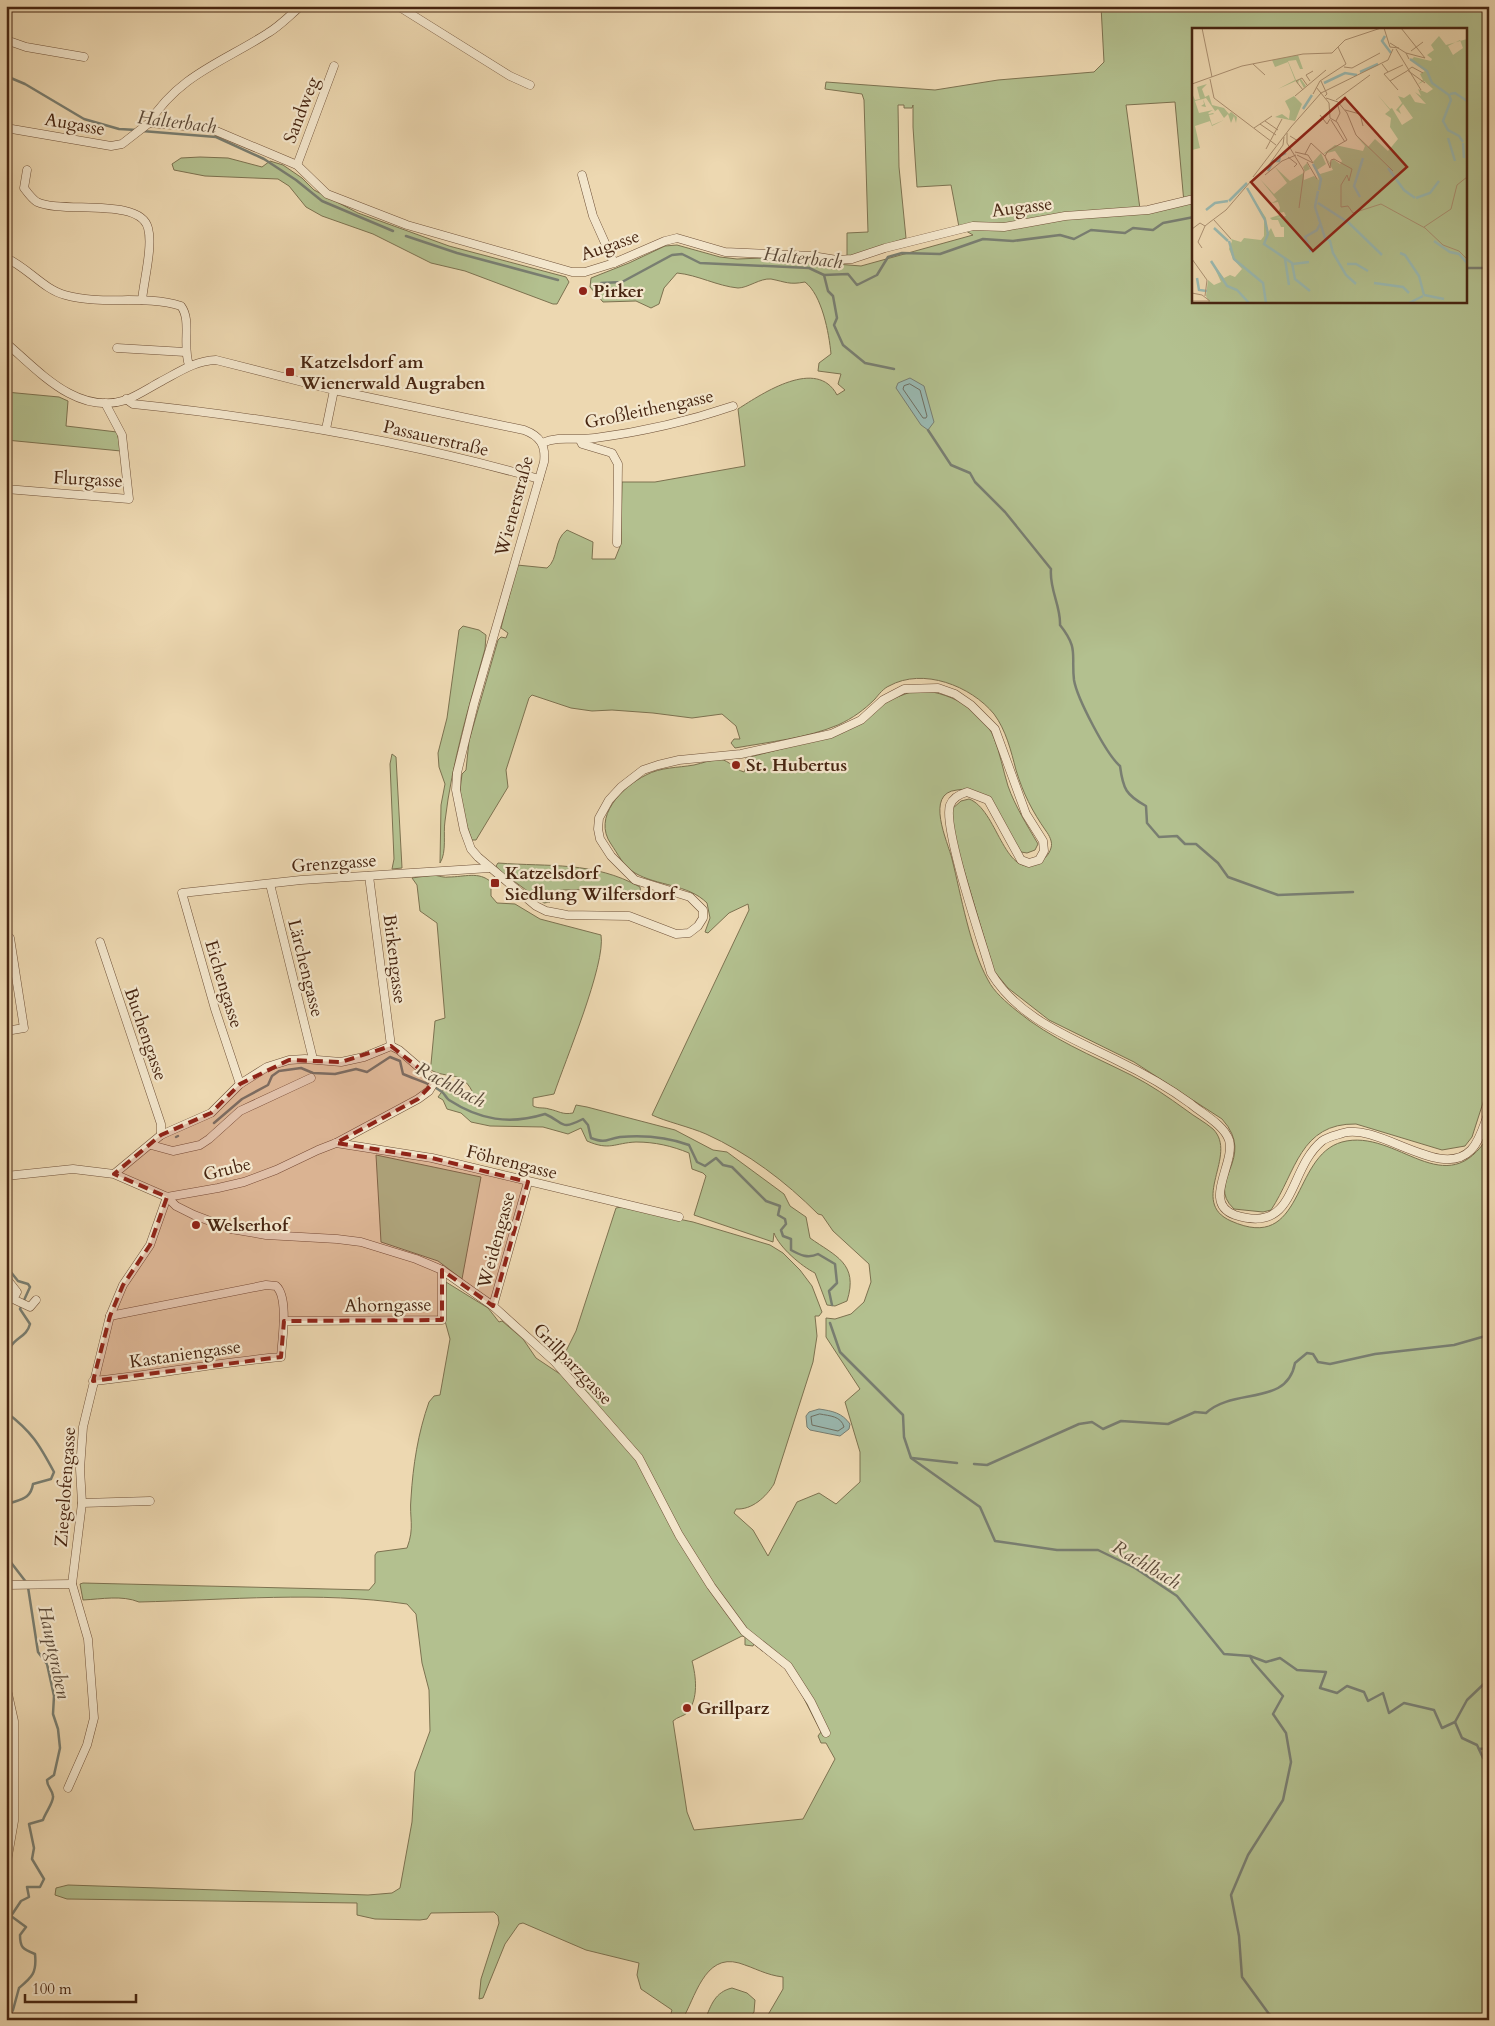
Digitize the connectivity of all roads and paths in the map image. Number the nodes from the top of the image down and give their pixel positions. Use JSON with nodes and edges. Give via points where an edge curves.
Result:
{"nodes":[{"id":1,"x":301,"y":6,"type":"edge"},
{"id":2,"x":398,"y":6,"type":"edge"},
{"id":3,"x":6,"y":40,"type":"edge"},
{"id":4,"x":84,"y":57,"type":"dead end"},
{"id":5,"x":334,"y":66,"type":"dead end"},
{"id":6,"x":530,"y":85,"type":"dead end"},
{"id":7,"x":147,"y":124,"type":"junction"},
{"id":8,"x":6,"y":128,"type":"edge"},
{"id":9,"x":297,"y":165,"type":"junction"},
{"id":10,"x":27,"y":170,"type":"dead end"},
{"id":11,"x":582,"y":175,"type":"dead end"},
{"id":12,"x":1192,"y":199,"type":"edge"},
{"id":13,"x":6,"y":258,"type":"edge"},
{"id":14,"x":614,"y":263,"type":"junction"},
{"id":15,"x":142,"y":300,"type":"junction"},
{"id":16,"x":6,"y":343,"type":"edge"},
{"id":17,"x":117,"y":348,"type":"dead end"},
{"id":18,"x":185,"y":352,"type":"junction"},
{"id":19,"x":189,"y":365,"type":"junction"},
{"id":20,"x":334,"y":390,"type":"junction"},
{"id":21,"x":126,"y":400,"type":"junction"},
{"id":22,"x":105,"y":403,"type":"junction"},
{"id":23,"x":733,"y":406,"type":"dead end"},
{"id":24,"x":326,"y":429,"type":"junction"},
{"id":25,"x":580,"y":440,"type":"junction"},
{"id":26,"x":542,"y":442,"type":"junction"},
{"id":27,"x":539,"y":479,"type":"junction"},
{"id":28,"x":6,"y":489,"type":"edge"},
{"id":29,"x":617,"y":544,"type":"dead end"},
{"id":30,"x":490,"y":868,"type":"junction"},
{"id":31,"x":369,"y":876,"type":"junction"},
{"id":32,"x":270,"y":884,"type":"junction"},
{"id":33,"x":182,"y":893,"type":"joint"},
{"id":34,"x":10,"y":938,"type":"dead end"},
{"id":35,"x":100,"y":942,"type":"dead end"},
{"id":36,"x":6,"y":1031,"type":"edge"},
{"id":37,"x":391,"y":1046,"type":"junction"},
{"id":38,"x":313,"y":1059,"type":"junction"},
{"id":39,"x":311,"y":1078,"type":"dead end"},
{"id":40,"x":240,"y":1084,"type":"junction"},
{"id":41,"x":1489,"y":1112,"type":"edge"},
{"id":42,"x":162,"y":1135,"type":"junction"},
{"id":43,"x":336,"y":1143,"type":"junction"},
{"id":44,"x":151,"y":1146,"type":"junction"},
{"id":45,"x":114,"y":1174,"type":"junction"},
{"id":46,"x":6,"y":1176,"type":"edge"},
{"id":47,"x":528,"y":1182,"type":"junction"},
{"id":48,"x":167,"y":1197,"type":"junction"},
{"id":49,"x":679,"y":1217,"type":"dead end"},
{"id":50,"x":442,"y":1270,"type":"junction"},
{"id":51,"x":6,"y":1278,"type":"edge"},
{"id":52,"x":36,"y":1300,"type":"dead end"},
{"id":53,"x":494,"y":1306,"type":"junction"},
{"id":54,"x":110,"y":1316,"type":"junction"},
{"id":55,"x":284,"y":1321,"type":"junction"},
{"id":56,"x":93,"y":1381,"type":"junction"},
{"id":57,"x":150,"y":1501,"type":"dead end"},
{"id":58,"x":82,"y":1503,"type":"junction"},
{"id":59,"x":72,"y":1584,"type":"junction"},
{"id":60,"x":6,"y":1585,"type":"edge"},
{"id":61,"x":6,"y":1685,"type":"edge"},
{"id":62,"x":826,"y":1733,"type":"dead end"},
{"id":63,"x":68,"y":1788,"type":"dead end"},
{"id":64,"x":6,"y":1867,"type":"edge"}],
"edges":[{"from":1,"to":7,"type":"street","via":[[269,32],[200,71],[175,90],[160,104]]},
{"from":2,"to":6,"type":"street","via":[[510,76]]},
{"from":3,"to":4,"type":"street","via":[[26,47]]},
{"from":5,"to":9,"type":"street","name":"Sandweg"},
{"from":7,"to":8,"type":"street","name":"Augasse","via":[[122,144],[111,146]]},
{"from":7,"to":9,"type":"street","name":"Augasse","via":[[209,128]]},
{"from":9,"to":14,"type":"street","name":"Augasse","via":[[327,194],[407,225],[572,272],[585,272]]},
{"from":10,"to":15,"type":"street","via":[[24,188],[37,202],[128,211],[141,217],[148,226],[149,237]]},
{"from":11,"to":14,"type":"street","via":[[593,216]]},
{"from":12,"to":14,"type":"street","name":"Augasse","via":[[1148,210],[1065,216],[1004,226],[973,226],[852,259],[725,252],[677,238]]},
{"from":13,"to":15,"type":"street","via":[[64,295]]},
{"from":15,"to":18,"type":"street","via":[[181,306],[187,314]]},
{"from":16,"to":22,"type":"street","name":"Wienerstraße","via":[[59,388],[80,398]]},
{"from":17,"to":18,"type":"street"},
{"from":18,"to":19,"type":"street"},
{"from":19,"to":20,"type":"street","name":"Wienerstraße","via":[[216,360]]},
{"from":19,"to":21,"type":"street","name":"Wienerstraße"},
{"from":20,"to":24,"type":"street"},
{"from":20,"to":26,"type":"street","name":"Wienerstraße","via":[[524,430]]},
{"from":21,"to":22,"type":"street","name":"Wienerstraße"},
{"from":21,"to":24,"type":"street","name":"Passauerstraße","via":[[133,404]]},
{"from":22,"to":28,"type":"street","name":"Flurgasse","via":[[122,435],[129,499]]},
{"from":23,"to":25,"type":"street","name":"Großleithengasse","via":[[694,418]]},
{"from":24,"to":27,"type":"street","name":"Passauerstraße","via":[[457,456]]},
{"from":25,"to":26,"type":"street","name":"Großleithengasse","via":[[559,437]]},
{"from":25,"to":29,"type":"street","via":[[582,444],[612,453],[618,464]]},
{"from":26,"to":27,"type":"street","name":"Wienerstraße","via":[[545,453]]},
{"from":27,"to":30,"type":"street","name":"Wienerstraße","via":[[457,773],[456,790],[464,830],[471,849]]},
{"from":30,"to":31,"type":"street","name":"Grenzgasse"},
{"from":30,"to":41,"type":"street","name":"Wienerstraße","via":[[546,911],[567,915],[629,916],[676,934],[689,933],[703,918],[703,910],[698,904],[690,897],[635,880],[611,856],[600,839],[599,818],[621,787],[643,770],[658,765],[741,754],[831,734],[860,720],[892,694],[918,687],[938,688],[971,705],[995,729],[1022,804],[1043,841],[1044,851],[1038,860],[1029,863],[1021,860],[988,800],[967,792],[950,803],[947,816],[952,840],[991,973],[1001,989],[1020,1007],[1064,1037],[1145,1076],[1189,1103],[1225,1132],[1230,1153],[1219,1194],[1229,1211],[1260,1219],[1269,1218],[1281,1210],[1298,1175],[1323,1140],[1354,1130],[1446,1160],[1463,1157],[1472,1149]]},
{"from":31,"to":32,"type":"street","name":"Grenzgasse"},
{"from":31,"to":37,"type":"street","name":"Birkengasse"},
{"from":32,"to":33,"type":"street","name":"Grenzgasse"},
{"from":32,"to":38,"type":"street","name":"Lärchengasse"},
{"from":33,"to":40,"type":"street","name":"Eichengasse"},
{"from":34,"to":36,"type":"street","via":[[24,1028]]},
{"from":35,"to":42,"type":"street","name":"Buchengasse"},
{"from":37,"to":38,"type":"street","via":[[341,1062]]},
{"from":37,"to":43,"type":"street","name":"Grube","via":[[435,1081],[429,1091]]},
{"from":38,"to":40,"type":"street","via":[[289,1060],[267,1067]]},
{"from":39,"to":44,"type":"street","via":[[240,1111],[200,1145],[173,1151]]},
{"from":40,"to":42,"type":"street","via":[[210,1113]]},
{"from":42,"to":44,"type":"street"},
{"from":43,"to":47,"type":"street","name":"Föhrengasse","via":[[432,1158]]},
{"from":43,"to":48,"type":"street","name":"Grube","via":[[244,1182]]},
{"from":44,"to":45,"type":"street"},
{"from":45,"to":46,"type":"street","via":[[73,1169]]},
{"from":45,"to":48,"type":"street"},
{"from":47,"to":49,"type":"street","name":"Föhrengasse"},
{"from":47,"to":53,"type":"street","name":"Weidengasse"},
{"from":48,"to":50,"type":"street","name":"Grillparzgasse","via":[[194,1216],[231,1229],[361,1242]]},
{"from":48,"to":54,"type":"street","name":"Ziegelofengasse","via":[[150,1245],[123,1285]]},
{"from":50,"to":53,"type":"street","name":"Grillparzgasse"},
{"from":50,"to":55,"type":"street","name":"Ahorngasse","via":[[442,1320]]},
{"from":51,"to":52,"type":"street","via":[[17,1292],[13,1299],[30,1307]]},
{"from":53,"to":62,"type":"street","name":"Grillparzgasse","via":[[555,1362],[639,1458],[679,1535],[712,1586],[744,1631],[788,1666]]},
{"from":54,"to":55,"type":"street","via":[[266,1285],[276,1286],[281,1292]]},
{"from":54,"to":56,"type":"street","name":"Ziegelofengasse"},
{"from":55,"to":56,"type":"street","name":"Kastaniengasse","via":[[281,1357]]},
{"from":56,"to":58,"type":"street","name":"Ziegelofengasse","via":[[83,1427]]},
{"from":57,"to":58,"type":"street"},
{"from":58,"to":59,"type":"street","name":"Ziegelofengasse"},
{"from":59,"to":60,"type":"street"},
{"from":59,"to":63,"type":"street","name":"Ziegelofengasse","via":[[88,1639],[94,1718],[87,1745]]},
{"from":61,"to":64,"type":"street","via":[[13,1708],[14,1821]]}]}
